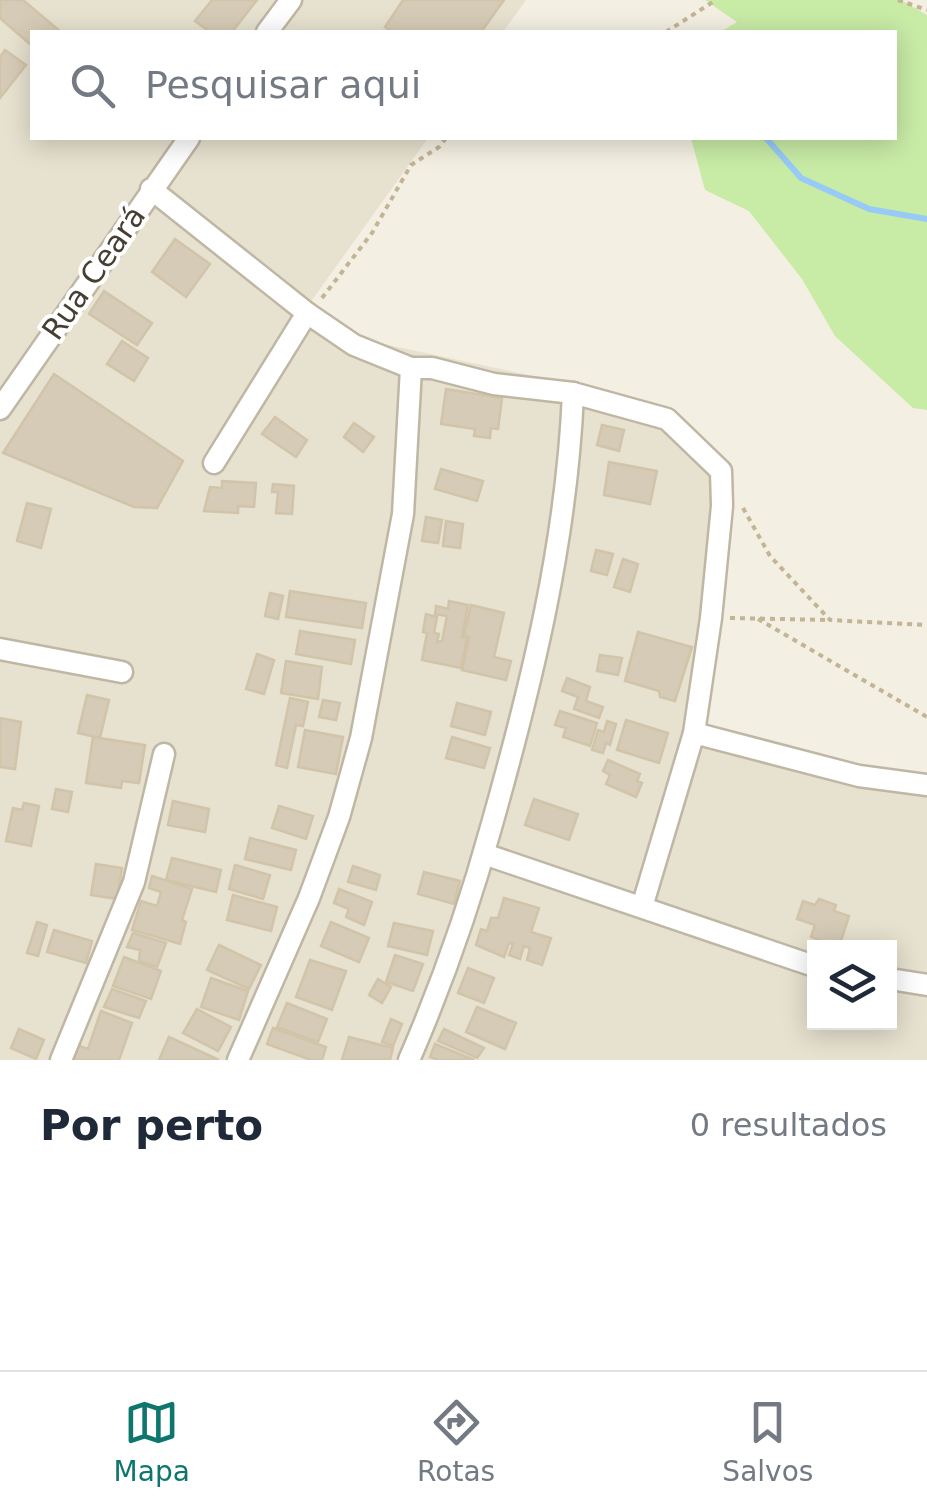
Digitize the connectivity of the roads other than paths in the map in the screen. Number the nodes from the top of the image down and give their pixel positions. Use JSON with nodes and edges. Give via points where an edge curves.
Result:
{"nodes":[{"id":1,"x":292,"y":0,"type":"edge"},
{"id":2,"x":269,"y":30,"type":"edge"},
{"id":3,"x":188,"y":140,"type":"edge"},
{"id":4,"x":151,"y":189,"type":"junction"},
{"id":5,"x":307,"y":314,"type":"junction"},
{"id":6,"x":411,"y":368,"type":"junction"},
{"id":7,"x":573,"y":393,"type":"junction"},
{"id":8,"x":0,"y":409,"type":"edge"},
{"id":9,"x":214,"y":463,"type":"dead end"},
{"id":10,"x":0,"y":649,"type":"edge"},
{"id":11,"x":122,"y":672,"type":"dead end"},
{"id":12,"x":694,"y":733,"type":"junction"},
{"id":13,"x":164,"y":754,"type":"dead end"},
{"id":14,"x":927,"y":784,"type":"edge"},
{"id":15,"x":484,"y":854,"type":"junction"},
{"id":16,"x":642,"y":907,"type":"junction"},
{"id":17,"x":807,"y":964,"type":"edge"},
{"id":18,"x":897,"y":980,"type":"edge"},
{"id":19,"x":927,"y":986,"type":"edge"},
{"id":20,"x":60,"y":1060,"type":"edge"},
{"id":21,"x":238,"y":1060,"type":"edge"},
{"id":22,"x":409,"y":1060,"type":"edge"}],
"edges":[{"from":1,"to":2,"type":"street"},
{"from":3,"to":4,"type":"street","name":"Rua Ceará"},
{"from":4,"to":5,"type":"street"},
{"from":4,"to":8,"type":"street","name":"Rua Ceará"},
{"from":5,"to":6,"type":"street","via":[[354,345]]},
{"from":5,"to":9,"type":"street"},
{"from":6,"to":7,"type":"street"},
{"from":6,"to":21,"type":"street","via":[[402,514],[361,738],[309,898]]},
{"from":7,"to":12,"type":"street","via":[[667,419],[722,471]]},
{"from":7,"to":15,"type":"street","via":[[557,554],[521,728]]},
{"from":10,"to":11,"type":"street"},
{"from":12,"to":14,"type":"street","via":[[860,776]]},
{"from":12,"to":16,"type":"street"},
{"from":13,"to":20,"type":"street","via":[[134,882]]},
{"from":15,"to":16,"type":"street"},
{"from":15,"to":22,"type":"street"},
{"from":16,"to":17,"type":"street"},
{"from":18,"to":19,"type":"street"}]}
